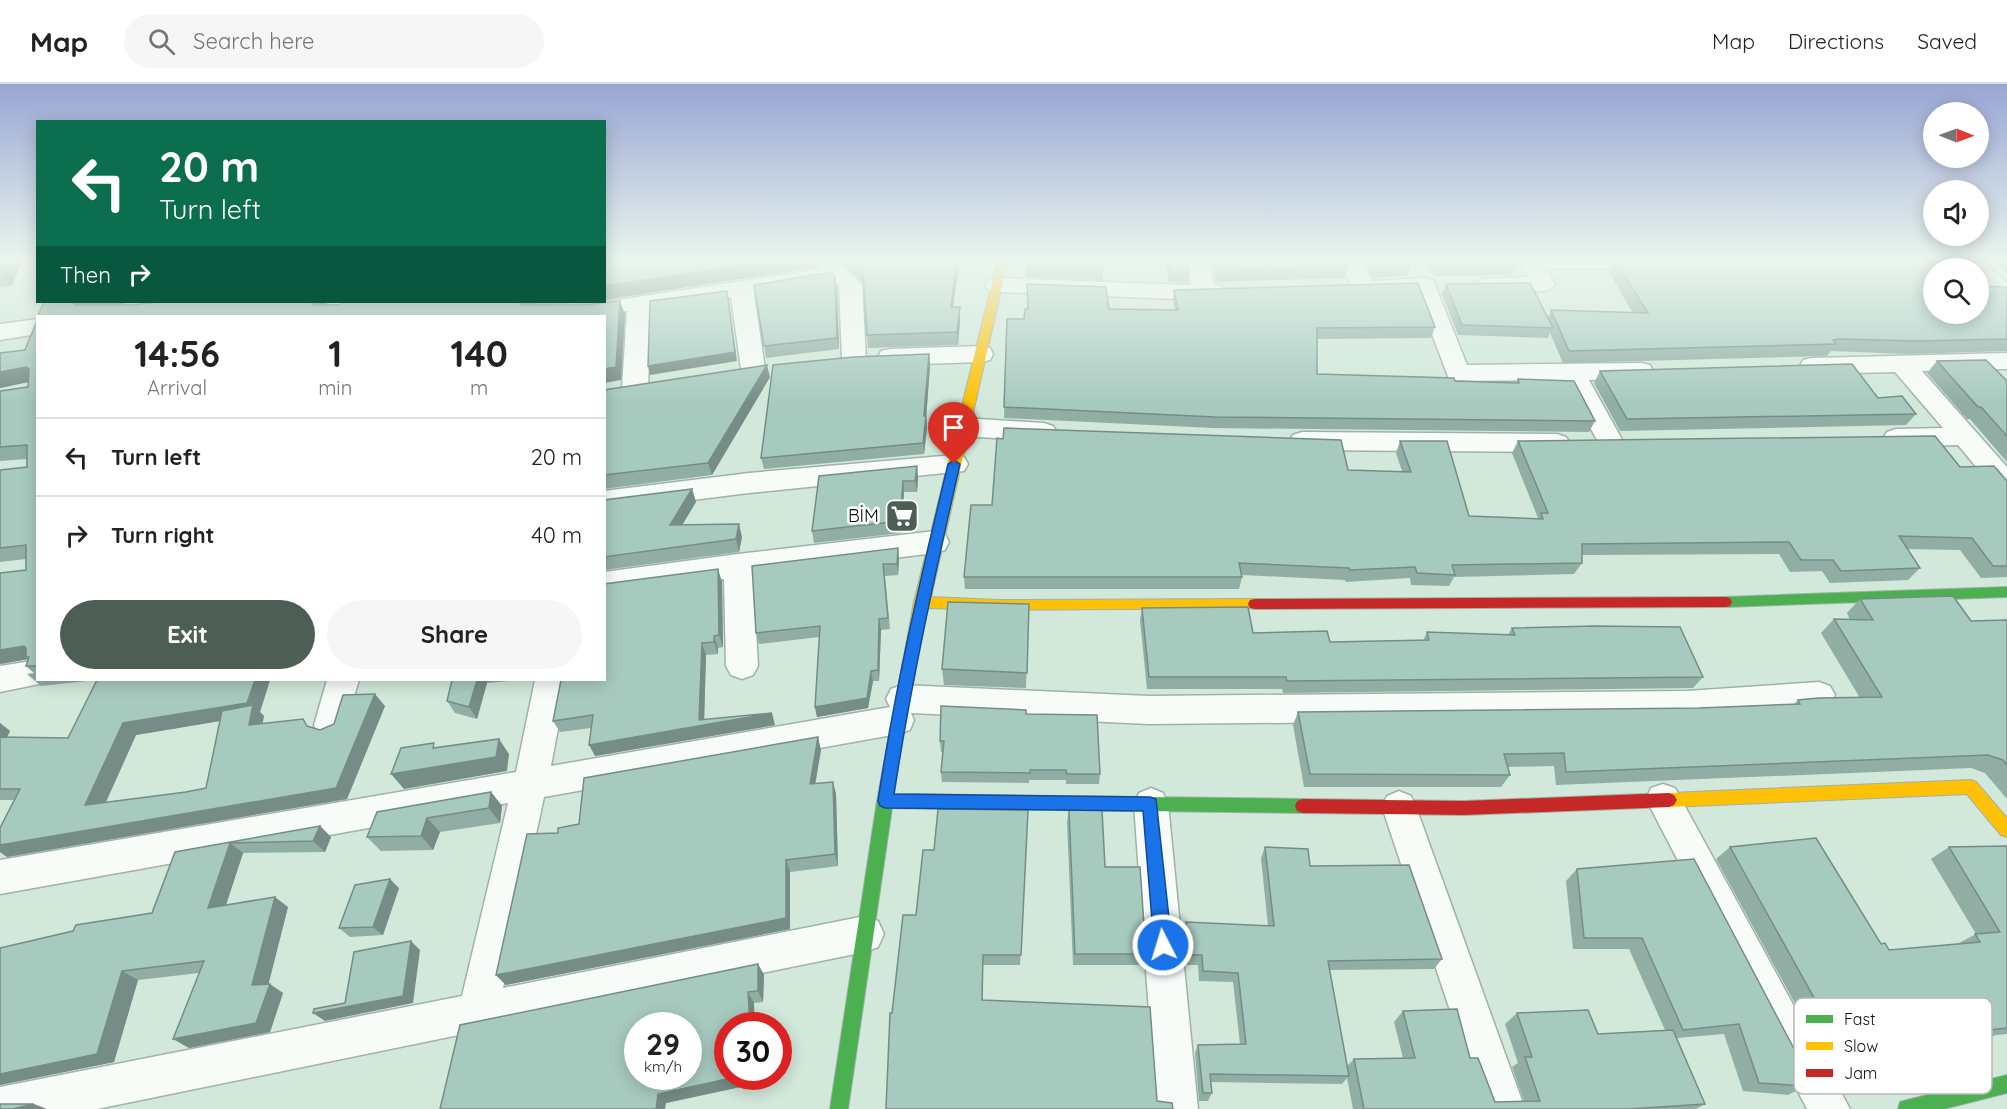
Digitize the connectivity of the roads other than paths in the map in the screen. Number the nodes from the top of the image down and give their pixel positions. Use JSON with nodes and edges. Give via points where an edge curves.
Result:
{"nodes":[{"id":1,"x":609,"y":307,"type":"edge"},
{"id":2,"x":639,"y":307,"type":"edge"},
{"id":3,"x":744,"y":307,"type":"edge"},
{"id":4,"x":850,"y":307,"type":"edge"},
{"id":5,"x":992,"y":307,"type":"edge"},
{"id":6,"x":1438,"y":307,"type":"edge"},
{"id":7,"x":546,"y":315,"type":"edge"},
{"id":8,"x":36,"y":326,"type":"edge"},
{"id":9,"x":0,"y":332,"type":"edge"},
{"id":10,"x":981,"y":354,"type":"junction"},
{"id":11,"x":1995,"y":361,"type":"edge"},
{"id":12,"x":1902,"y":364,"type":"junction"},
{"id":13,"x":1785,"y":367,"type":"edge"},
{"id":14,"x":752,"y":369,"type":"edge"},
{"id":15,"x":1667,"y":370,"type":"edge"},
{"id":16,"x":1573,"y":373,"type":"junction"},
{"id":17,"x":2007,"y":386,"type":"edge"},
{"id":18,"x":636,"y":387,"type":"edge"},
{"id":19,"x":963,"y":427,"type":"junction"},
{"id":20,"x":1065,"y":434,"type":"edge"},
{"id":21,"x":1964,"y":436,"type":"junction"},
{"id":22,"x":1872,"y":438,"type":"edge"},
{"id":23,"x":1274,"y":441,"type":"edge"},
{"id":24,"x":954,"y":464,"type":"junction"},
{"id":25,"x":2007,"y":485,"type":"edge"},
{"id":26,"x":606,"y":501,"type":"edge"},
{"id":27,"x":935,"y":542,"type":"junction"},
{"id":28,"x":738,"y":565,"type":"junction"},
{"id":29,"x":606,"y":584,"type":"edge"},
{"id":30,"x":2007,"y":592,"type":"edge"},
{"id":31,"x":921,"y":602,"type":"junction"},
{"id":32,"x":742,"y":666,"type":"dead end"},
{"id":33,"x":36,"y":673,"type":"edge"},
{"id":34,"x":0,"y":679,"type":"edge"},
{"id":35,"x":343,"y":681,"type":"edge"},
{"id":36,"x":551,"y":681,"type":"edge"},
{"id":37,"x":1819,"y":695,"type":"edge"},
{"id":38,"x":900,"y":709,"type":"junction"},
{"id":39,"x":330,"y":725,"type":"edge"},
{"id":40,"x":530,"y":784,"type":"junction"},
{"id":41,"x":1663,"y":799,"type":"junction"},
{"id":42,"x":885,"y":801,"type":"junction"},
{"id":43,"x":1150,"y":804,"type":"junction"},
{"id":44,"x":1399,"y":807,"type":"junction"},
{"id":45,"x":2007,"y":830,"type":"edge"},
{"id":46,"x":0,"y":878,"type":"edge"},
{"id":47,"x":865,"y":934,"type":"junction"},
{"id":48,"x":478,"y":1012,"type":"junction"},
{"id":49,"x":1794,"y":1044,"type":"edge"},
{"id":50,"x":2007,"y":1084,"type":"edge"},
{"id":51,"x":1992,"y":1088,"type":"edge"},
{"id":52,"x":1821,"y":1094,"type":"edge"},
{"id":53,"x":1967,"y":1094,"type":"edge"},
{"id":54,"x":0,"y":1108,"type":"edge"},
{"id":55,"x":839,"y":1109,"type":"edge"},
{"id":56,"x":1178,"y":1109,"type":"edge"},
{"id":57,"x":1504,"y":1109,"type":"edge"},
{"id":58,"x":1829,"y":1109,"type":"edge"},
{"id":59,"x":1907,"y":1109,"type":"edge"}],
"edges":[{"from":1,"to":7,"type":"street"},
{"from":2,"to":18,"type":"street"},
{"from":3,"to":14,"type":"street"},
{"from":4,"to":10,"type":"street","via":[[843,359]]},
{"from":5,"to":10,"type":"street"},
{"from":6,"to":16,"type":"street","via":[[1458,373]]},
{"from":8,"to":9,"type":"street"},
{"from":10,"to":19,"type":"street"},
{"from":11,"to":12,"type":"street"},
{"from":11,"to":17,"type":"street"},
{"from":12,"to":13,"type":"street"},
{"from":12,"to":21,"type":"street"},
{"from":15,"to":16,"type":"street"},
{"from":16,"to":23,"type":"street","via":[[1602,443]]},
{"from":19,"to":20,"type":"street"},
{"from":19,"to":24,"type":"street"},
{"from":21,"to":22,"type":"street"},
{"from":21,"to":25,"type":"street"},
{"from":24,"to":26,"type":"street"},
{"from":24,"to":27,"type":"street"},
{"from":27,"to":28,"type":"street"},
{"from":27,"to":31,"type":"street"},
{"from":28,"to":29,"type":"street"},
{"from":28,"to":32,"type":"street"},
{"from":30,"to":31,"type":"street","via":[[1685,603]]},
{"from":31,"to":38,"type":"street"},
{"from":33,"to":34,"type":"street"},
{"from":35,"to":39,"type":"street"},
{"from":36,"to":40,"type":"street"},
{"from":37,"to":38,"type":"street","via":[[1687,705]]},
{"from":38,"to":40,"type":"street"},
{"from":38,"to":42,"type":"street"},
{"from":40,"to":46,"type":"street"},
{"from":40,"to":48,"type":"street"},
{"from":41,"to":44,"type":"street"},
{"from":41,"to":45,"type":"street","via":[[1971,787]]},
{"from":41,"to":49,"type":"street"},
{"from":42,"to":43,"type":"street"},
{"from":42,"to":47,"type":"street"},
{"from":43,"to":44,"type":"street"},
{"from":43,"to":56,"type":"street"},
{"from":44,"to":57,"type":"street"},
{"from":47,"to":48,"type":"street"},
{"from":47,"to":55,"type":"street"},
{"from":48,"to":54,"type":"street"},
{"from":50,"to":51,"type":"street"},
{"from":52,"to":58,"type":"street"},
{"from":53,"to":59,"type":"street"}]}
